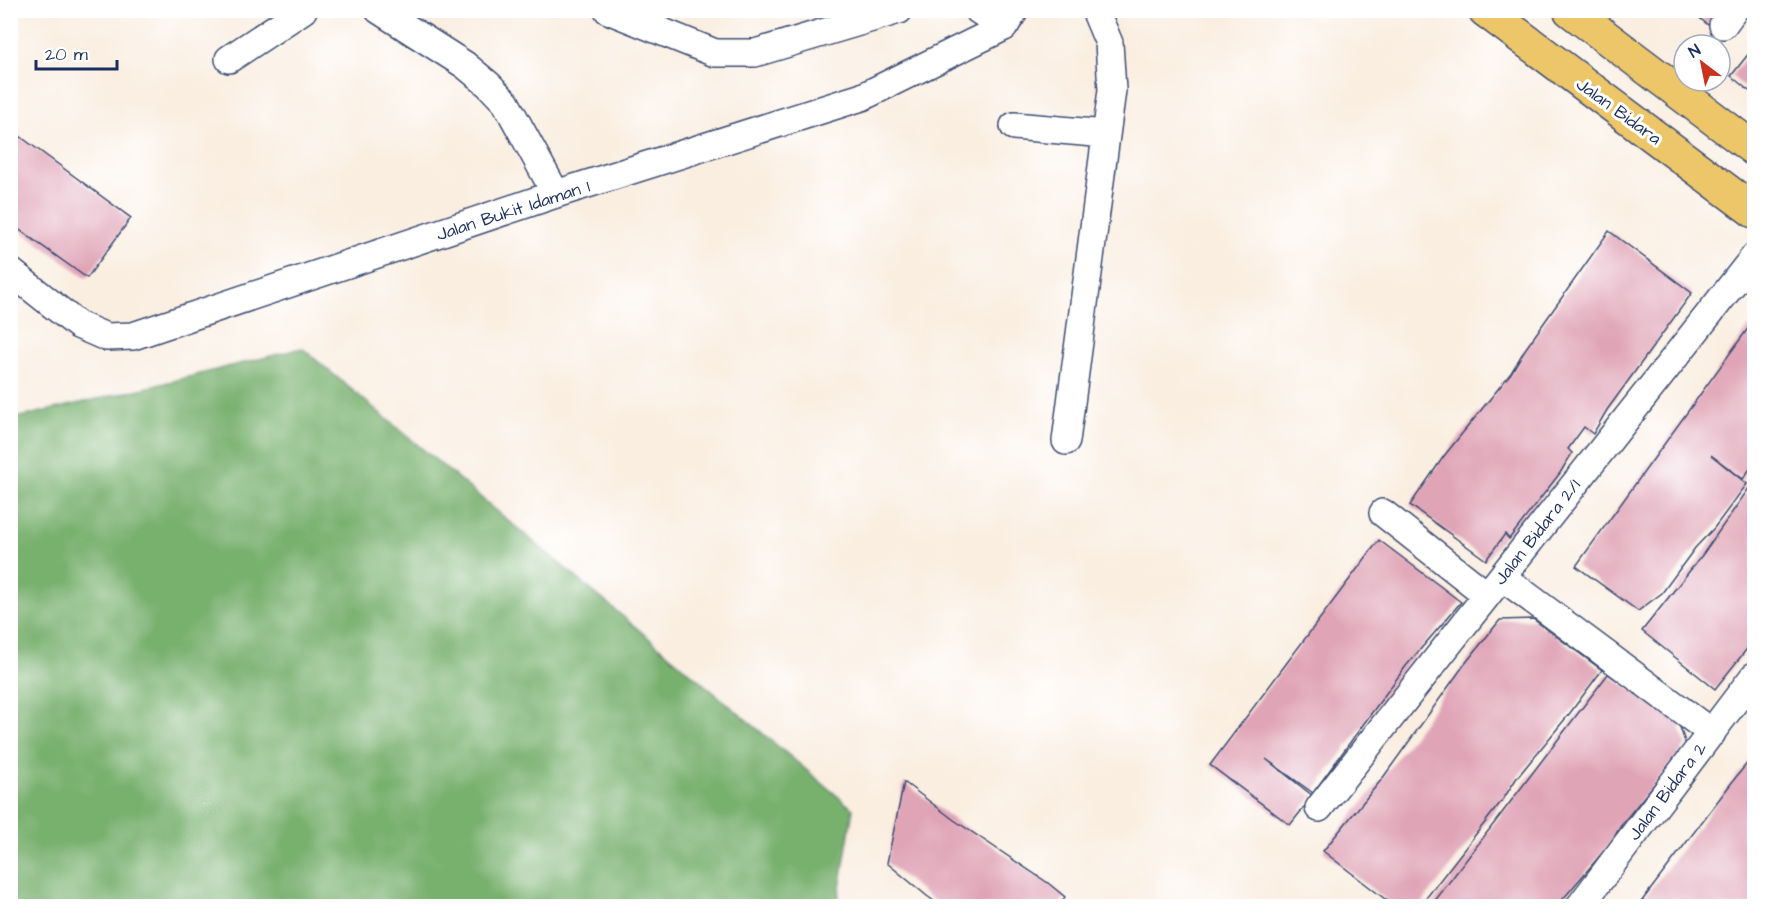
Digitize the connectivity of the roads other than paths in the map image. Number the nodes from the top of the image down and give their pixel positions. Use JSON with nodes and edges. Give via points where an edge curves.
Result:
{"nodes":[{"id":1,"x":303,"y":10,"type":"edge"},
{"id":2,"x":379,"y":10,"type":"edge"},
{"id":3,"x":608,"y":10,"type":"edge"},
{"id":4,"x":899,"y":10,"type":"edge"},
{"id":5,"x":978,"y":10,"type":"edge"},
{"id":6,"x":1095,"y":10,"type":"edge"},
{"id":7,"x":1485,"y":10,"type":"edge"},
{"id":8,"x":1570,"y":10,"type":"edge"},
{"id":9,"x":1010,"y":19,"type":"edge"},
{"id":10,"x":229,"y":59,"type":"dead end"},
{"id":11,"x":1014,"y":126,"type":"dead end"},
{"id":12,"x":1106,"y":134,"type":"junction"},
{"id":13,"x":1755,"y":149,"type":"edge"},
{"id":14,"x":556,"y":194,"type":"junction"},
{"id":15,"x":1755,"y":211,"type":"edge"},
{"id":16,"x":1755,"y":257,"type":"edge"},
{"id":17,"x":10,"y":271,"type":"edge"},
{"id":18,"x":1066,"y":441,"type":"dead end"},
{"id":19,"x":1383,"y":513,"type":"dead end"},
{"id":20,"x":1495,"y":586,"type":"junction"},
{"id":21,"x":1755,"y":676,"type":"edge"},
{"id":22,"x":1745,"y":708,"type":"edge"},
{"id":23,"x":1712,"y":733,"type":"junction"},
{"id":24,"x":1319,"y":808,"type":"dead end"},
{"id":25,"x":1580,"y":906,"type":"edge"}],
"edges":[{"from":1,"to":10,"type":"street"},
{"from":2,"to":14,"type":"street","via":[[489,84],[506,103]]},
{"from":3,"to":4,"type":"street","via":[[716,53],[755,53]]},
{"from":5,"to":9,"type":"street"},
{"from":6,"to":12,"type":"street","via":[[1109,43],[1112,90]]},
{"from":7,"to":15,"type":"main road","name":"Jalan Bidara"},
{"from":8,"to":13,"type":"main road"},
{"from":9,"to":14,"type":"street","name":"Jalan Bukit Idaman 1","via":[[862,97]]},
{"from":11,"to":12,"type":"street"},
{"from":12,"to":18,"type":"street"},
{"from":14,"to":17,"type":"street","name":"Jalan Bukit Idaman 1","via":[[132,336],[106,337],[78,325]]},
{"from":16,"to":20,"type":"street","name":"Jalan Bidara 2/1"},
{"from":19,"to":20,"type":"street"},
{"from":20,"to":23,"type":"street"},
{"from":20,"to":24,"type":"street","name":"Jalan Bidara 2/1"},
{"from":21,"to":22,"type":"street","name":"Jalan Bidara 2"},
{"from":22,"to":23,"type":"street","name":"Jalan Bidara 2"},
{"from":23,"to":25,"type":"street","name":"Jalan Bidara 2"}]}
